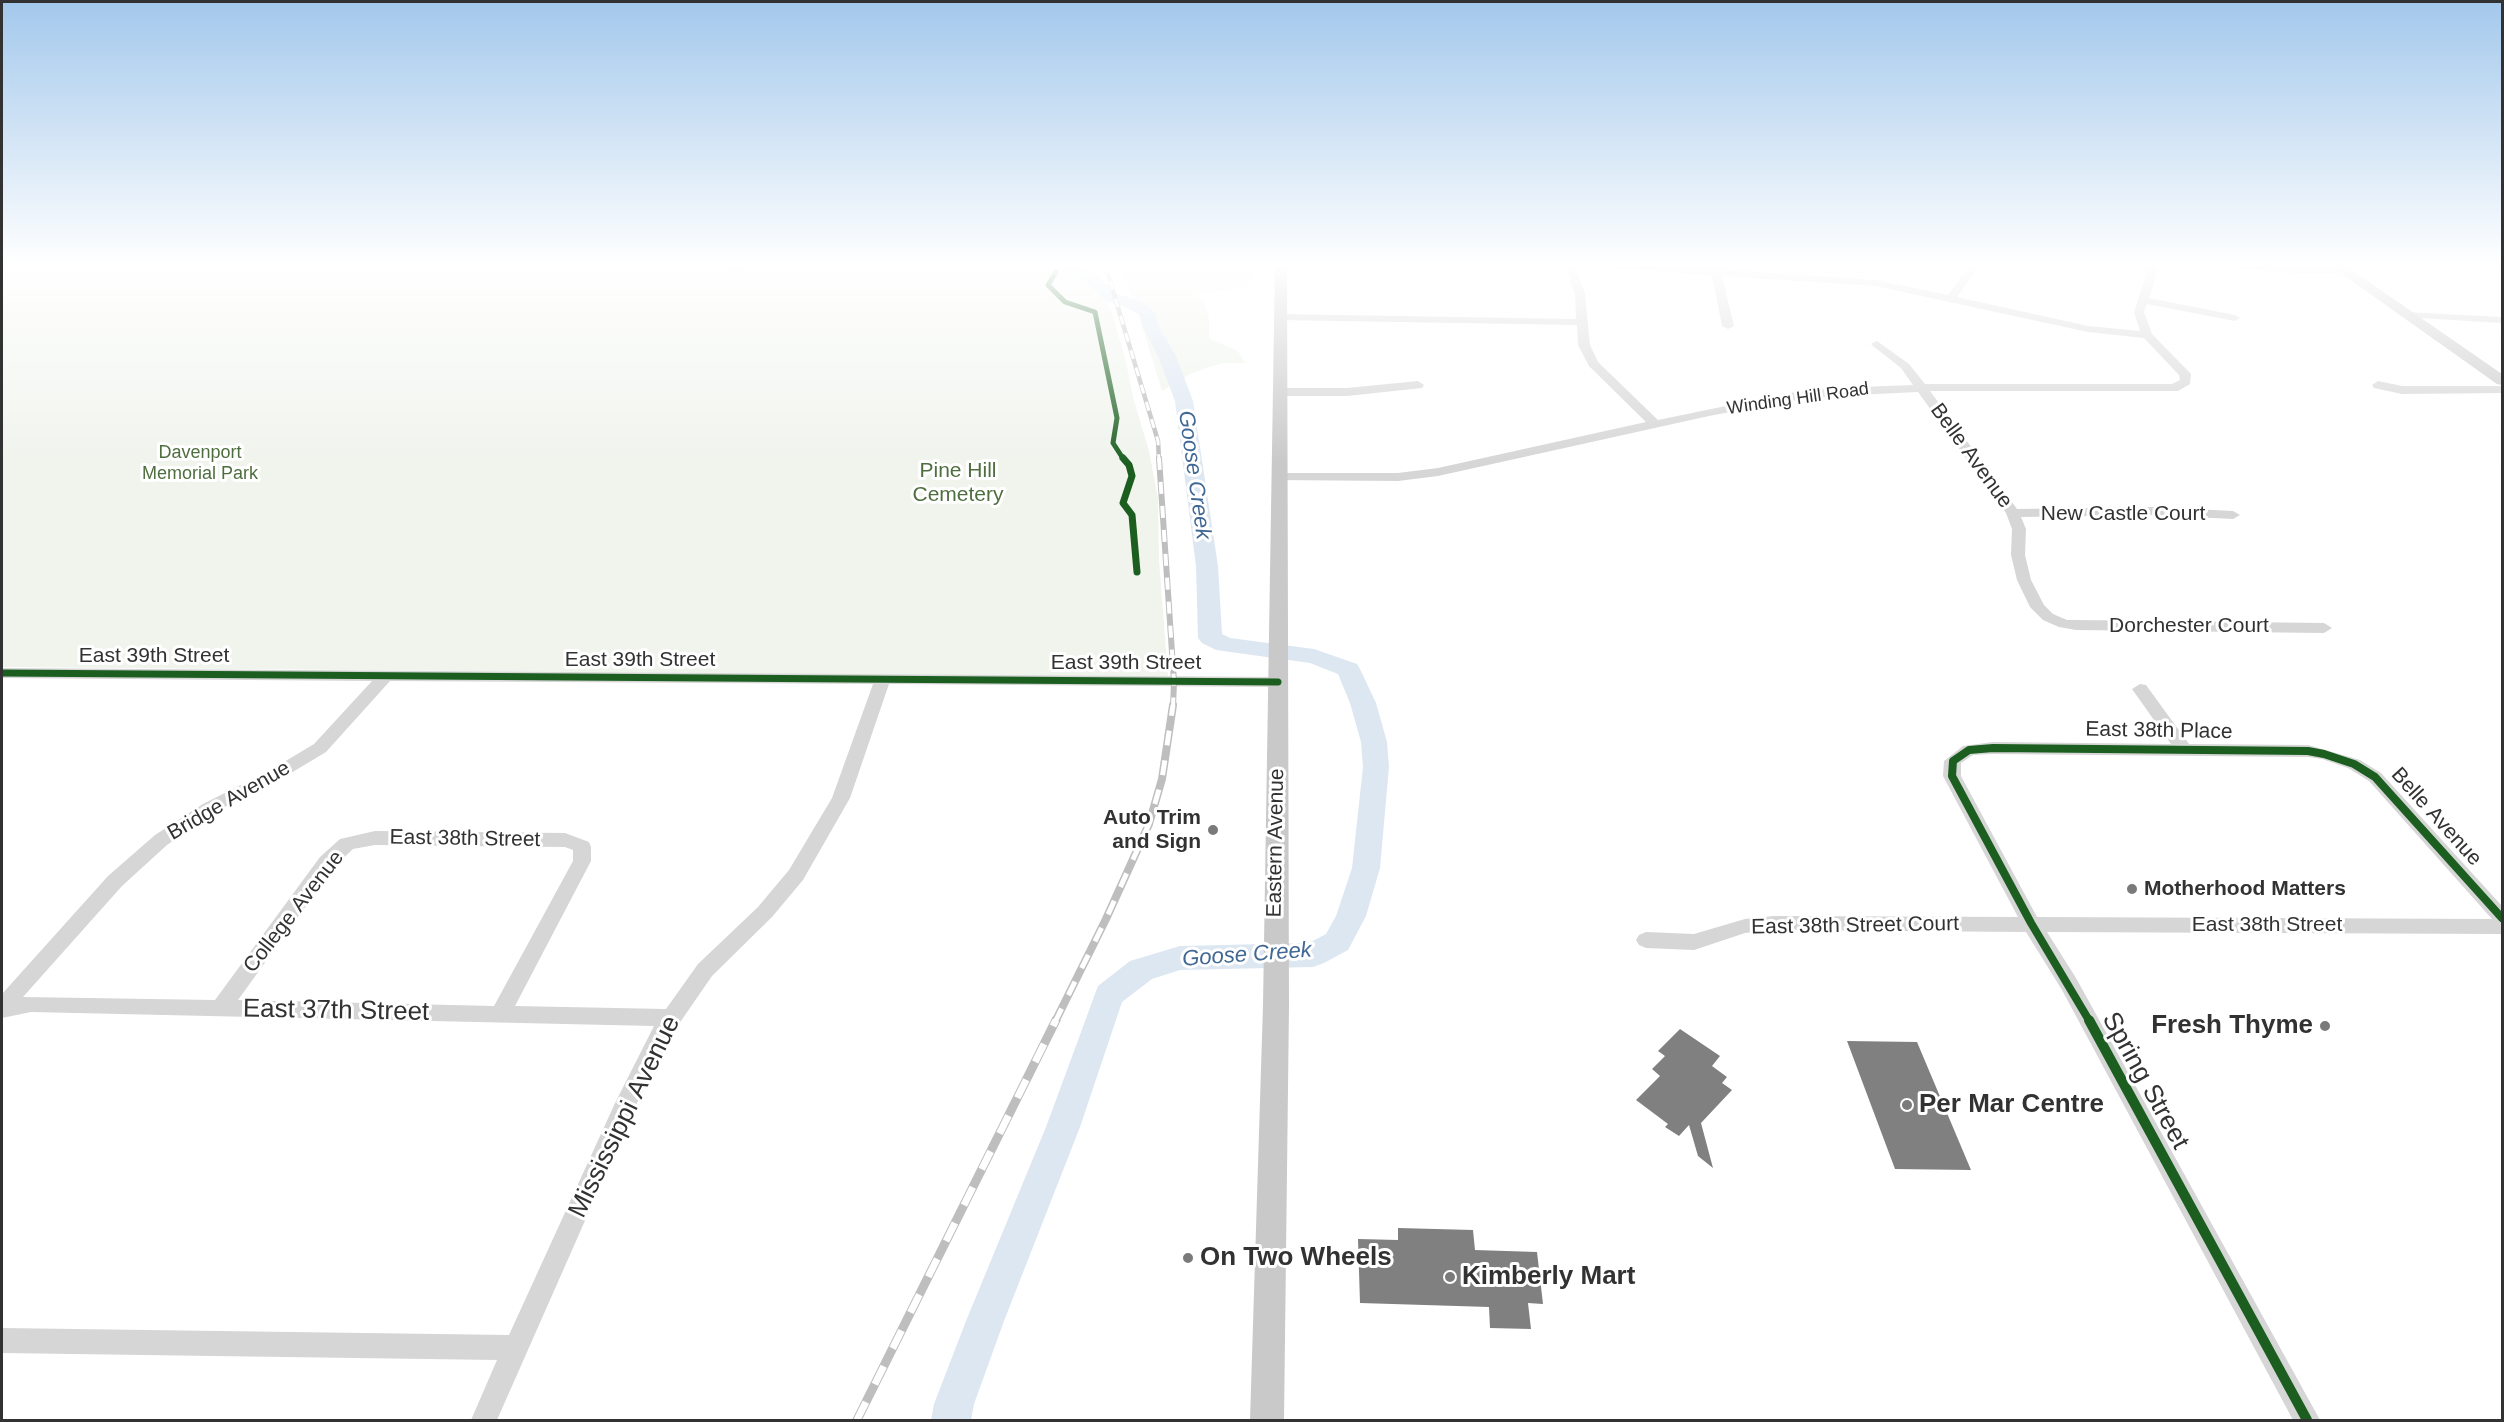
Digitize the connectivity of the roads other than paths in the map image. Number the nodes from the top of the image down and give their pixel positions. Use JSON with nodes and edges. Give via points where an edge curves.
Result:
{"nodes":[{"id":1,"x":1280,"y":330,"type":"edge"},
{"id":2,"x":1583,"y":330,"type":"edge"},
{"id":3,"x":2101,"y":330,"type":"edge"},
{"id":4,"x":2145,"y":330,"type":"edge"},
{"id":5,"x":2428,"y":330,"type":"edge"},
{"id":6,"x":2147,"y":335,"type":"junction"},
{"id":7,"x":1877,"y":344,"type":"dead end"},
{"id":8,"x":2502,"y":381,"type":"edge"},
{"id":9,"x":1418,"y":385,"type":"dead end"},
{"id":10,"x":2378,"y":385,"type":"dead end"},
{"id":11,"x":1923,"y":388,"type":"junction"},
{"id":12,"x":2502,"y":390,"type":"edge"},
{"id":13,"x":1279,"y":392,"type":"junction"},
{"id":14,"x":1655,"y":424,"type":"junction"},
{"id":15,"x":1279,"y":477,"type":"junction"},
{"id":16,"x":2013,"y":513,"type":"junction"},
{"id":17,"x":2233,"y":515,"type":"dead end"},
{"id":18,"x":2054,"y":621,"type":"joint"},
{"id":19,"x":2324,"y":628,"type":"dead end"},
{"id":20,"x":2,"y":673,"type":"edge"},
{"id":21,"x":385,"y":676,"type":"junction"},
{"id":22,"x":883,"y":679,"type":"junction"},
{"id":23,"x":1278,"y":682,"type":"junction"},
{"id":24,"x":2140,"y":689,"type":"dead end"},
{"id":25,"x":2184,"y":749,"type":"junction"},
{"id":26,"x":1953,"y":761,"type":"joint"},
{"id":27,"x":2365,"y":770,"type":"joint"},
{"id":28,"x":346,"y":844,"type":"joint"},
{"id":29,"x":2502,"y":918,"type":"edge"},
{"id":30,"x":2031,"y":923,"type":"junction"},
{"id":31,"x":2502,"y":927,"type":"edge"},
{"id":32,"x":1646,"y":940,"type":"dead end"},
{"id":33,"x":2,"y":1009,"type":"edge"},
{"id":34,"x":220,"y":1009,"type":"junction"},
{"id":35,"x":500,"y":1015,"type":"junction"},
{"id":36,"x":671,"y":1018,"type":"junction"},
{"id":37,"x":2,"y":1340,"type":"edge"},
{"id":38,"x":517,"y":1348,"type":"junction"},
{"id":39,"x":484,"y":1420,"type":"edge"},
{"id":40,"x":1267,"y":1420,"type":"edge"},
{"id":41,"x":2307,"y":1420,"type":"edge"}],
"edges":[{"from":1,"to":13,"type":"main road","name":"Eastern Avenue"},
{"from":2,"to":14,"type":"street","via":[[1584,345],[1593,363]]},
{"from":3,"to":6,"type":"street"},
{"from":4,"to":6,"type":"street"},
{"from":5,"to":8,"type":"main road"},
{"from":6,"to":11,"type":"street","name":"Winding Hill Road","via":[[2185,374],[2186,381],[2174,388],[2150,390]]},
{"from":7,"to":11,"type":"street","name":"Belle Avenue","via":[[1905,366]]},
{"from":9,"to":13,"type":"street","via":[[1347,392]]},
{"from":10,"to":12,"type":"street","via":[[2402,390]]},
{"from":11,"to":14,"type":"street","name":"Winding Hill Road","via":[[1789,397]]},
{"from":11,"to":16,"type":"street","name":"Belle Avenue"},
{"from":13,"to":15,"type":"main road","name":"Eastern Avenue"},
{"from":14,"to":15,"type":"street","name":"Winding Hill Road","via":[[1438,472],[1398,477]]},
{"from":15,"to":23,"type":"main road","name":"Eastern Avenue"},
{"from":16,"to":17,"type":"street","name":"New Castle Court","via":[[2153,511]]},
{"from":16,"to":18,"type":"street","name":"Belle Avenue","via":[[2019,529],[2018,555],[2024,580],[2042,612]]},
{"from":18,"to":19,"type":"street","name":"Dorchester Court","via":[[2076,625]]},
{"from":20,"to":21,"type":"street","name":"East 39th Street"},
{"from":21,"to":22,"type":"street","name":"East 39th Street"},
{"from":21,"to":33,"type":"street","name":"Bridge Avenue","via":[[320,748],[209,808],[161,840],[115,881]]},
{"from":22,"to":23,"type":"street","name":"East 39th Street"},
{"from":22,"to":36,"type":"street","name":"Mississippi Avenue","via":[[841,798],[796,875],[765,912],[705,970]]},
{"from":23,"to":40,"type":"main road","name":"Eastern Avenue"},
{"from":24,"to":25,"type":"street"},
{"from":25,"to":26,"type":"street","name":"East 38th Place","via":[[1979,748],[1959,754]]},
{"from":25,"to":27,"type":"street","name":"East 38th Place","via":[[2308,751],[2339,758]]},
{"from":26,"to":30,"type":"street","name":"Spring Street","via":[[1952,776]]},
{"from":27,"to":29,"type":"street","name":"Belle Avenue","via":[[2385,787]]},
{"from":28,"to":34,"type":"street","name":"College Avenue","via":[[327,861]]},
{"from":28,"to":35,"type":"street","name":"East 38th Street","via":[[375,838],[565,840],[582,847],[582,861]]},
{"from":30,"to":31,"type":"street","name":"East 38th Street"},
{"from":30,"to":32,"type":"street","name":"East 38th Street Court","via":[[1774,923],[1694,942]]},
{"from":30,"to":41,"type":"street","name":"Spring Street","via":[[2069,984]]},
{"from":33,"to":34,"type":"street","name":"East 37th Street","via":[[32,1004]]},
{"from":34,"to":35,"type":"street","name":"East 37th Street"},
{"from":35,"to":36,"type":"street","name":"East 37th Street"},
{"from":36,"to":38,"type":"street","name":"Mississippi Avenue","via":[[627,1101]]},
{"from":37,"to":38,"type":"street"},
{"from":38,"to":39,"type":"street","name":"Mississippi Avenue"}]}
